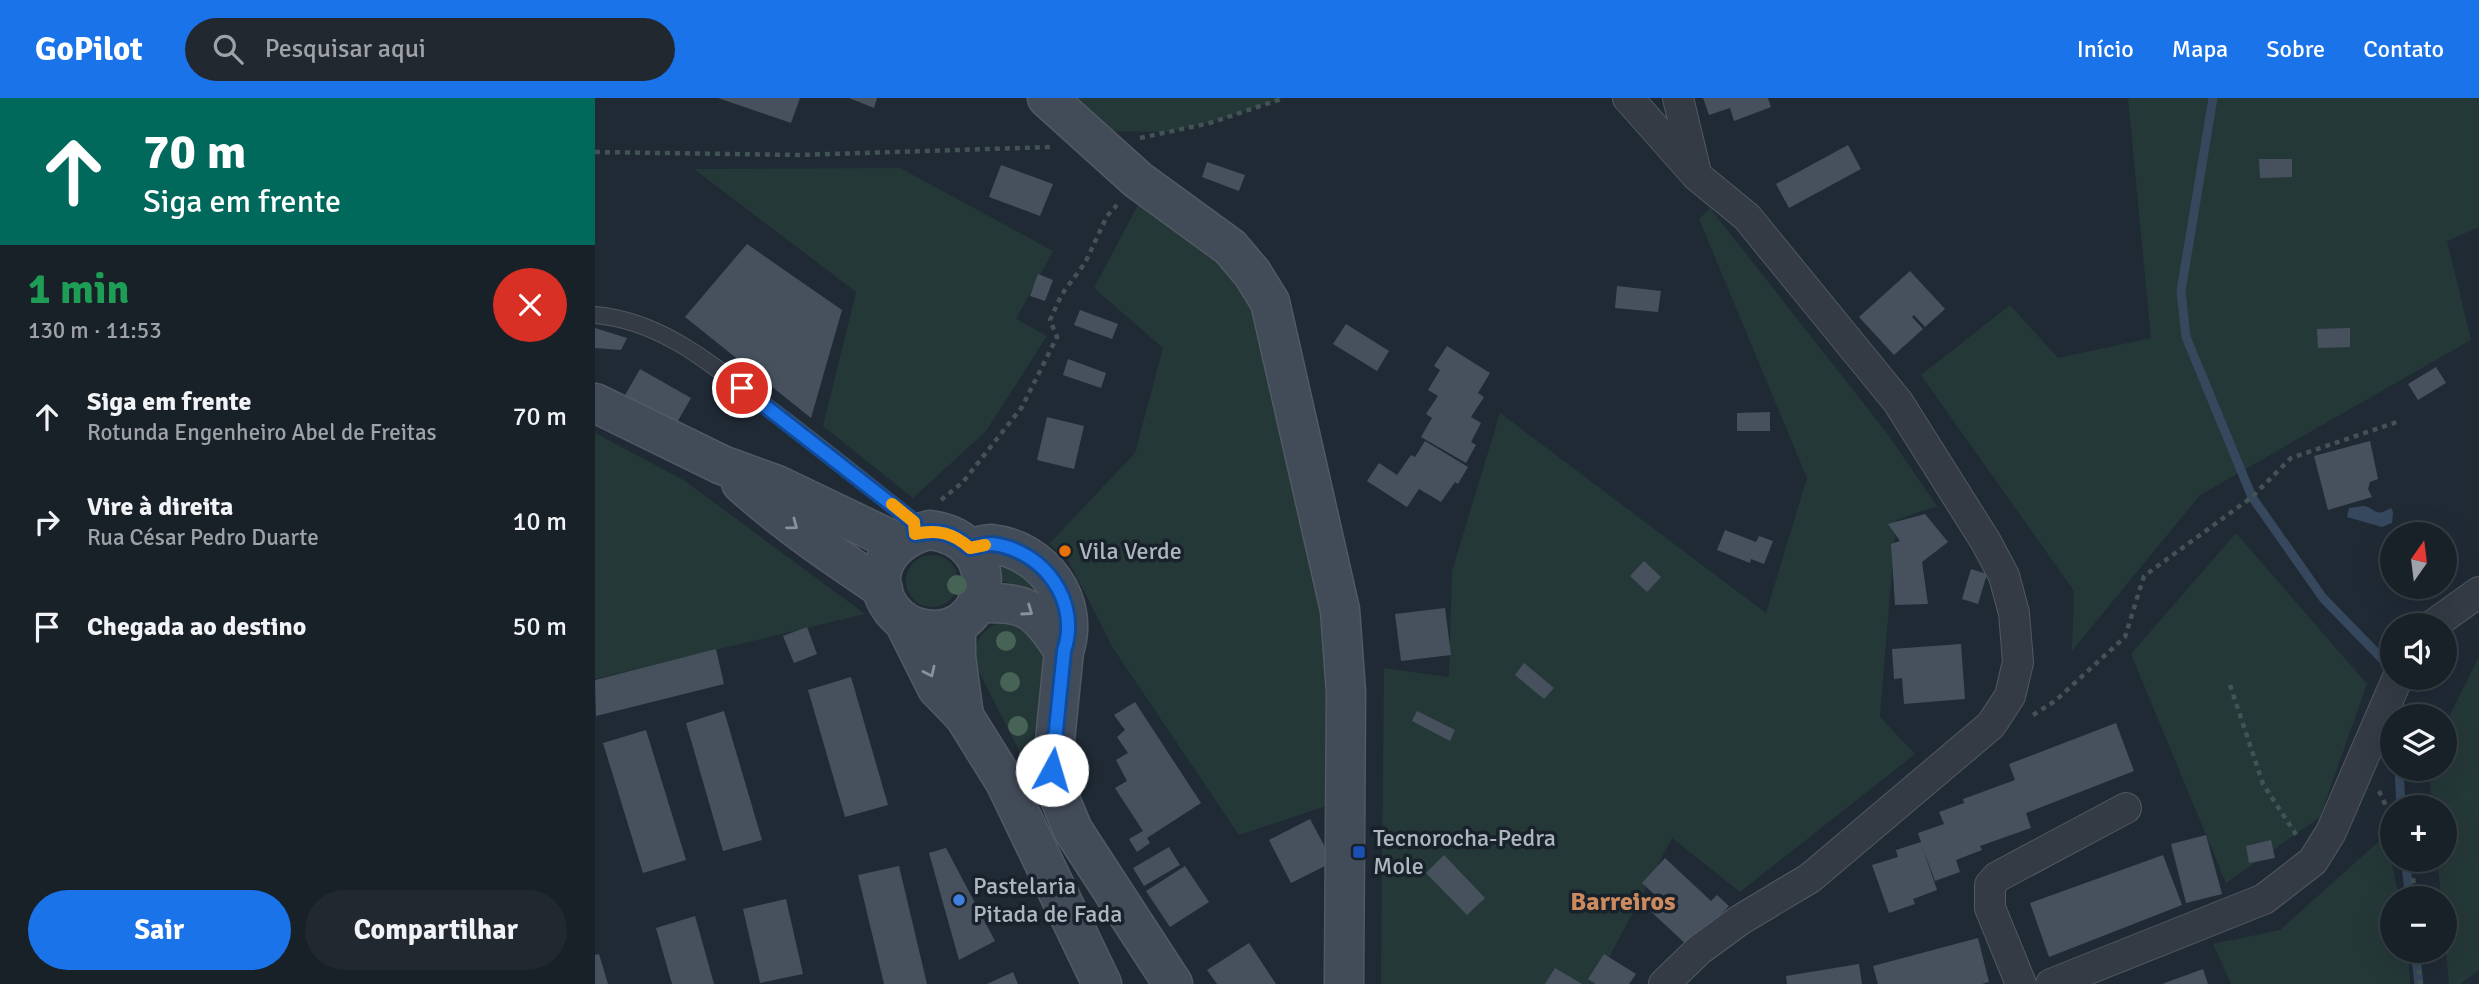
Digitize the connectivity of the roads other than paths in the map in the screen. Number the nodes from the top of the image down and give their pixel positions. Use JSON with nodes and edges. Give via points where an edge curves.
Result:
{"nodes":[{"id":1,"x":1047,"y":98,"type":"edge"},
{"id":2,"x":1628,"y":98,"type":"edge"},
{"id":3,"x":1678,"y":98,"type":"edge"},
{"id":4,"x":1697,"y":176,"type":"junction"},
{"id":5,"x":595,"y":315,"type":"edge"},
{"id":6,"x":595,"y":403,"type":"edge"},
{"id":7,"x":722,"y":466,"type":"junction"},
{"id":8,"x":909,"y":533,"type":"junction"},
{"id":9,"x":970,"y":548,"type":"junction"},
{"id":10,"x":883,"y":589,"type":"junction"},
{"id":11,"x":2479,"y":592,"type":"edge"},
{"id":12,"x":2450,"y":613,"type":"edge"},
{"id":13,"x":966,"y":615,"type":"junction"},
{"id":14,"x":904,"y":621,"type":"junction"},
{"id":15,"x":1064,"y":651,"type":"junction"},
{"id":16,"x":2392,"y":690,"type":"edge"},
{"id":17,"x":964,"y":716,"type":"junction"},
{"id":18,"x":2126,"y":808,"type":"dead end"},
{"id":19,"x":1102,"y":984,"type":"edge"},
{"id":20,"x":1173,"y":984,"type":"edge"},
{"id":21,"x":1344,"y":984,"type":"edge"},
{"id":22,"x":1664,"y":984,"type":"edge"},
{"id":23,"x":2021,"y":984,"type":"edge"},
{"id":24,"x":2051,"y":984,"type":"edge"}],
"edges":[{"from":1,"to":21,"type":"main road","via":[[1139,180],[1230,247],[1270,302],[1340,610],[1346,692]]},
{"from":2,"to":4,"type":"street"},
{"from":3,"to":4,"type":"street"},
{"from":4,"to":22,"type":"street","via":[[1747,217],[1898,402],[2004,576],[2014,613],[2018,662],[2010,696],[1991,726],[1810,878],[1740,920]]},
{"from":5,"to":8,"type":"lane","via":[[648,327],[683,344],[822,449]]},
{"from":6,"to":7,"type":"main road"},
{"from":7,"to":8,"type":"main road"},
{"from":7,"to":10,"type":"main road","one_way":true,"via":[[763,503]]},
{"from":8,"to":9,"type":"main road","via":[[945,532]]},
{"from":8,"to":10,"type":"main road","via":[[887,559]]},
{"from":9,"to":13,"type":"main road","via":[[982,575],[981,589]]},
{"from":9,"to":15,"type":"main road","via":[[989,544],[1016,550],[1039,562],[1066,608],[1069,637]]},
{"from":10,"to":14,"type":"main road"},
{"from":11,"to":12,"type":"street"},
{"from":13,"to":14,"type":"main road","via":[[931,630]]},
{"from":13,"to":15,"type":"main road","one_way":true,"via":[[1009,602],[1022,605]]},
{"from":13,"to":17,"type":"main road","via":[[956,657]]},
{"from":14,"to":17,"type":"main road","one_way":true,"via":[[937,688]]},
{"from":15,"to":20,"type":"main road","via":[[1052,770],[1060,799],[1073,830]]},
{"from":16,"to":24,"type":"street","via":[[2331,832],[2313,861],[2290,881],[2263,899]]},
{"from":17,"to":19,"type":"main road","via":[[1005,782]]},
{"from":18,"to":23,"type":"street","via":[[1997,877],[1990,886],[1990,908]]}]}
